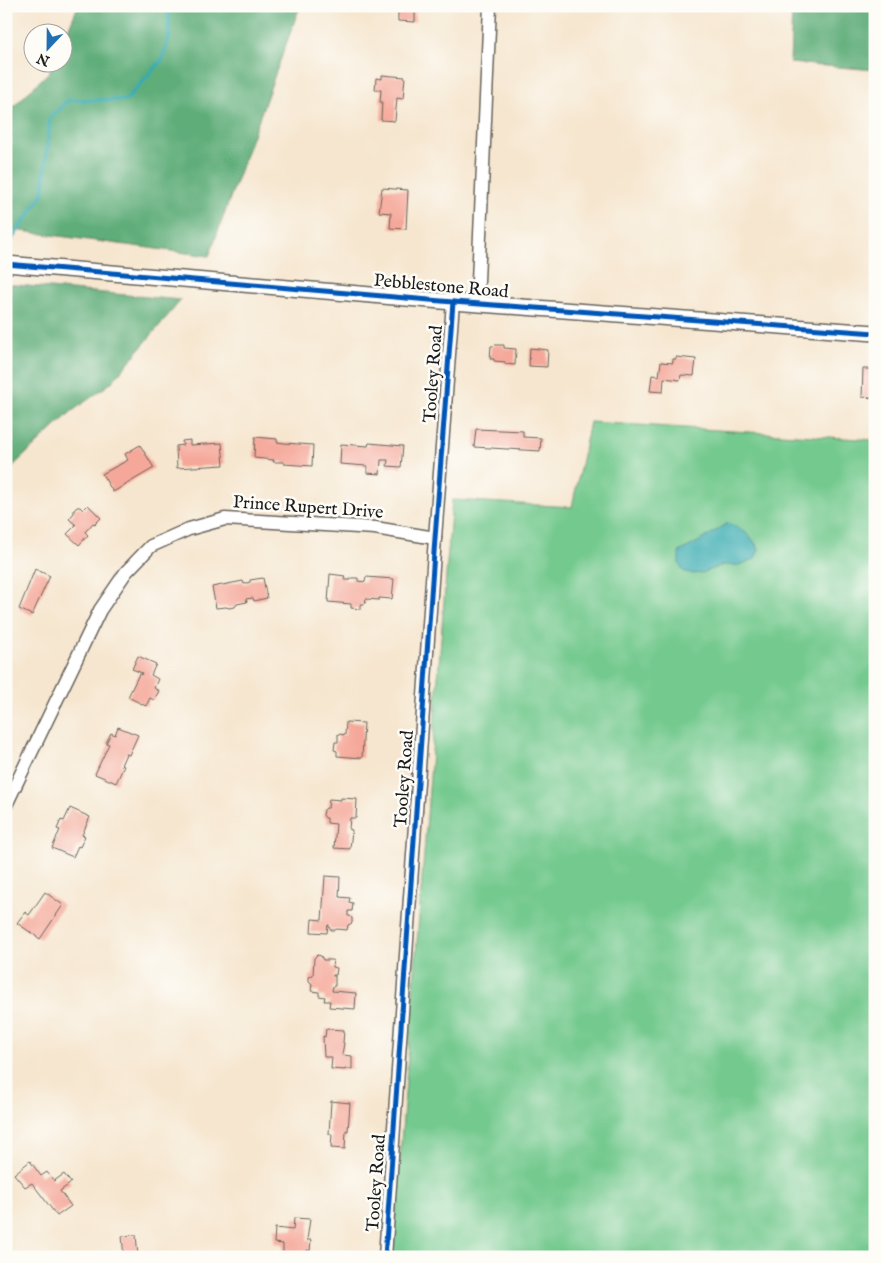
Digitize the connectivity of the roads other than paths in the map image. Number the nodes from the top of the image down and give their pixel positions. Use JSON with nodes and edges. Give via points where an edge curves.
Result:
{"nodes":[{"id":1,"x":490,"y":6,"type":"edge"},
{"id":2,"x":6,"y":264,"type":"edge"},
{"id":3,"x":453,"y":302,"type":"junction"},
{"id":4,"x":477,"y":304,"type":"junction"},
{"id":5,"x":875,"y":334,"type":"edge"},
{"id":6,"x":435,"y":538,"type":"junction"},
{"id":7,"x":6,"y":805,"type":"edge"},
{"id":8,"x":386,"y":1257,"type":"edge"}],
"edges":[{"from":1,"to":4,"type":"street"},
{"from":2,"to":3,"type":"street","name":"Pebblestone Road"},
{"from":3,"to":4,"type":"street","name":"Pebblestone Road"},
{"from":3,"to":6,"type":"street","name":"Tooley Road"},
{"from":4,"to":5,"type":"street","name":"Pebblestone Road"},
{"from":6,"to":7,"type":"street","name":"Prince Rupert Drive","via":[[375,528],[225,519],[189,529],[151,546],[126,572],[100,610]]},
{"from":6,"to":8,"type":"street","name":"Tooley Road"}]}
